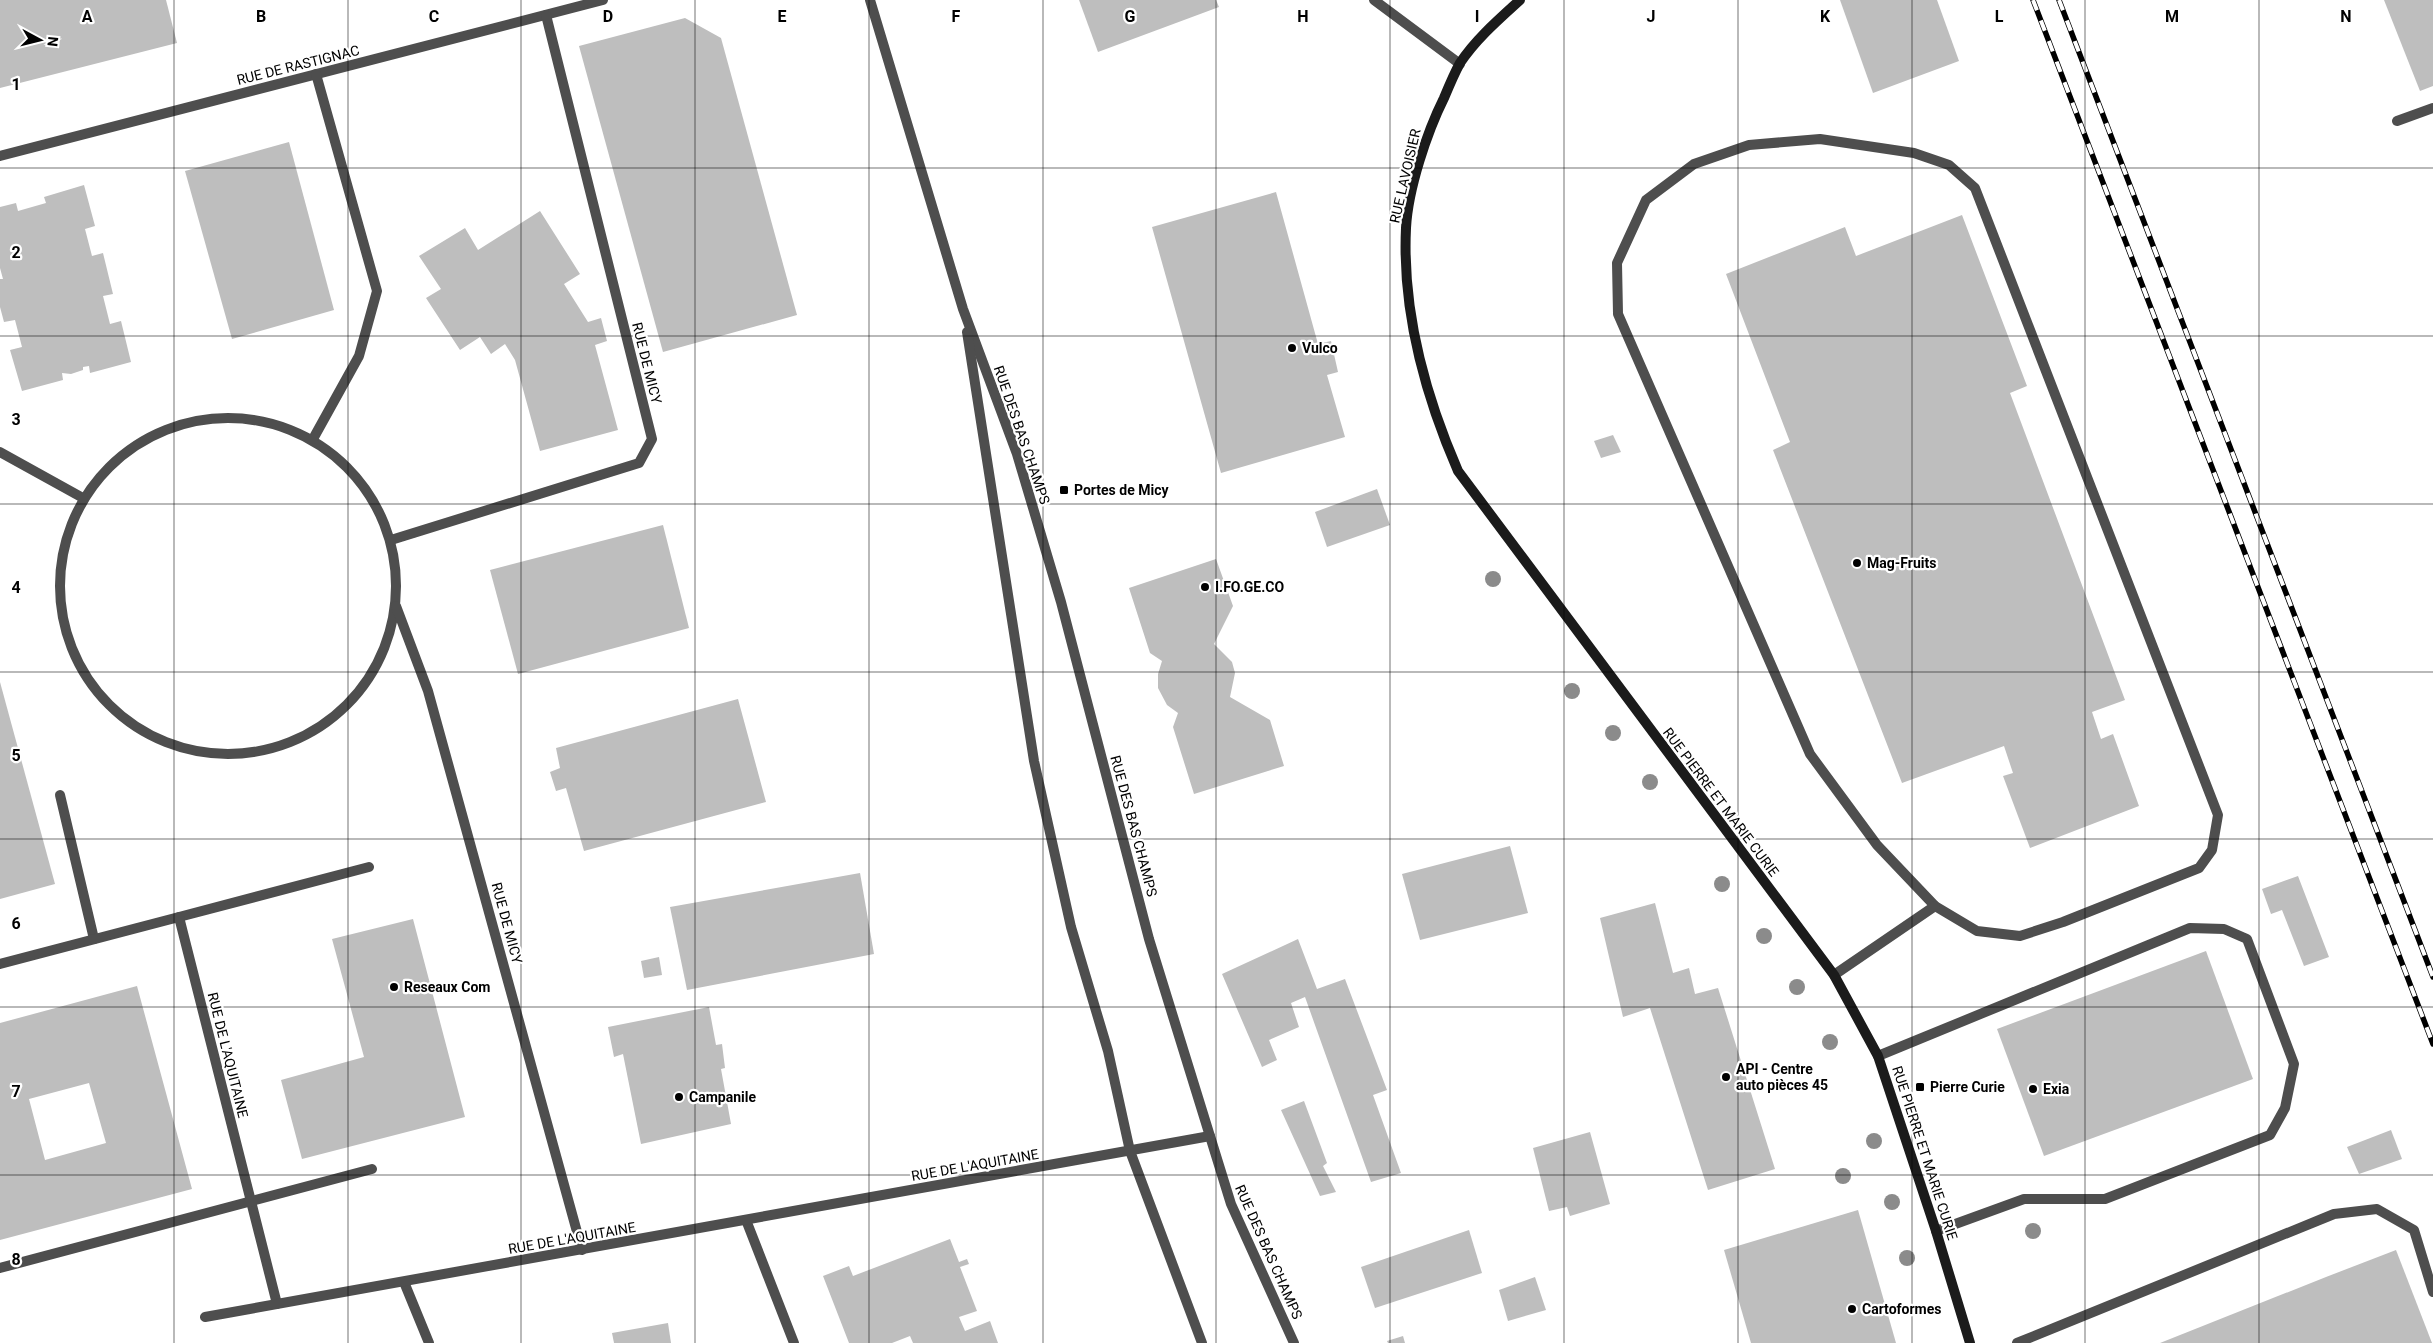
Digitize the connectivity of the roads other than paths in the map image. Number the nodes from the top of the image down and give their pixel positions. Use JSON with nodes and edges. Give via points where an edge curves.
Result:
{"nodes":[{"id":1,"x":603,"y":0,"type":"edge"},
{"id":2,"x":870,"y":0,"type":"edge"},
{"id":3,"x":1374,"y":0,"type":"edge"},
{"id":4,"x":1520,"y":0,"type":"edge"},
{"id":5,"x":546,"y":14,"type":"junction"},
{"id":6,"x":1460,"y":64,"type":"junction"},
{"id":7,"x":316,"y":74,"type":"junction"},
{"id":8,"x":2433,"y":108,"type":"edge"},
{"id":9,"x":2397,"y":121,"type":"dead end"},
{"id":10,"x":0,"y":156,"type":"edge"},
{"id":11,"x":1409,"y":301,"type":"joint"},
{"id":12,"x":963,"y":309,"type":"junction"},
{"id":13,"x":313,"y":439,"type":"junction"},
{"id":14,"x":0,"y":452,"type":"edge"},
{"id":15,"x":83,"y":498,"type":"junction"},
{"id":16,"x":391,"y":540,"type":"junction"},
{"id":17,"x":396,"y":606,"type":"junction"},
{"id":18,"x":60,"y":796,"type":"dead end"},
{"id":19,"x":369,"y":867,"type":"dead end"},
{"id":20,"x":1935,"y":906,"type":"junction"},
{"id":21,"x":179,"y":917,"type":"junction"},
{"id":22,"x":94,"y":939,"type":"junction"},
{"id":23,"x":0,"y":964,"type":"edge"},
{"id":24,"x":1834,"y":975,"type":"junction"},
{"id":25,"x":1878,"y":1056,"type":"junction"},
{"id":26,"x":1210,"y":1136,"type":"junction"},
{"id":27,"x":1130,"y":1151,"type":"junction"},
{"id":28,"x":372,"y":1169,"type":"dead end"},
{"id":29,"x":251,"y":1200,"type":"junction"},
{"id":30,"x":746,"y":1220,"type":"junction"},
{"id":31,"x":1936,"y":1231,"type":"junction"},
{"id":32,"x":582,"y":1250,"type":"junction"},
{"id":33,"x":0,"y":1268,"type":"edge"},
{"id":34,"x":404,"y":1282,"type":"junction"},
{"id":35,"x":2433,"y":1292,"type":"edge"},
{"id":36,"x":277,"y":1304,"type":"junction"},
{"id":37,"x":205,"y":1317,"type":"dead end"},
{"id":38,"x":429,"y":1343,"type":"edge"},
{"id":39,"x":794,"y":1343,"type":"edge"},
{"id":40,"x":1202,"y":1343,"type":"edge"},
{"id":41,"x":1294,"y":1343,"type":"edge"},
{"id":42,"x":1970,"y":1343,"type":"edge"},
{"id":43,"x":2017,"y":1343,"type":"edge"}],
"edges":[{"from":1,"to":5,"type":"street","name":"RUE DE RASTIGNAC"},
{"from":2,"to":12,"type":"street","name":"RUE DES BAS CHAMPS"},
{"from":3,"to":6,"type":"street"},
{"from":4,"to":6,"type":"street","name":"RUE LAVOISIER","via":[[1486,30]]},
{"from":5,"to":7,"type":"street","name":"RUE DE RASTIGNAC"},
{"from":5,"to":16,"type":"street","name":"RUE DE MICY","via":[[652,439],[639,463]]},
{"from":6,"to":11,"type":"street","name":"RUE LAVOISIER","via":[[1430,126],[1416,177],[1406,227]]},
{"from":7,"to":10,"type":"street","name":"RUE DE RASTIGNAC"},
{"from":7,"to":13,"type":"street","via":[[377,291],[360,356]]},
{"from":8,"to":9,"type":"street"},
{"from":11,"to":24,"type":"street","name":"RUE PIERRE ET MARIE CURIE","via":[[1424,378],[1438,425],[1458,471]]},
{"from":12,"to":26,"type":"street","name":"RUE DES BAS CHAMPS","via":[[1017,454],[1061,602],[1149,939]]},
{"from":12,"to":27,"type":"street","name":"RUE DES BAS CHAMPS","via":[[1034,761],[1071,927],[1108,1051]]},
{"from":13,"to":15,"type":"street","name":"RUE DE MICY","via":[[264,420],[212,418],[161,430],[117,458]]},
{"from":13,"to":16,"type":"street","name":"RUE DE MICY","via":[[347,466],[374,500]]},
{"from":14,"to":15,"type":"street"},
{"from":15,"to":17,"type":"street","name":"RUE DE MICY","via":[[63,549],[60,604],[74,657],[104,702],[148,736],[200,753],[245,754],[306,737],[350,704],[381,658]]},
{"from":16,"to":17,"type":"street","name":"RUE DE MICY","via":[[397,573]]},
{"from":17,"to":32,"type":"street","name":"RUE DE MICY","via":[[428,691]]},
{"from":18,"to":22,"type":"street"},
{"from":19,"to":21,"type":"street"},
{"from":20,"to":20,"type":"street","via":[[1977,932],[2020,936],[2198,868],[2212,850],[2218,815],[1975,188],[1949,165],[1914,153],[1820,139],[1749,145],[1694,164],[1646,200],[1617,263],[1618,314],[1810,754],[1877,845]]},
{"from":20,"to":24,"type":"street"},
{"from":21,"to":22,"type":"street"},
{"from":21,"to":29,"type":"street","name":"RUE DE L'AQUITAINE"},
{"from":22,"to":23,"type":"street"},
{"from":24,"to":25,"type":"street","name":"RUE PIERRE ET MARIE CURIE"},
{"from":25,"to":31,"type":"street","name":"RUE PIERRE ET MARIE CURIE"},
{"from":25,"to":31,"type":"street","via":[[2190,928],[2224,929],[2247,939],[2294,1064],[2285,1108],[2270,1135],[2105,1199],[2024,1199]]},
{"from":26,"to":27,"type":"street","name":"RUE DE L'AQUITAINE"},
{"from":26,"to":41,"type":"street","name":"RUE DES BAS CHAMPS","via":[[1230,1204]]},
{"from":27,"to":30,"type":"street","name":"RUE DE L'AQUITAINE"},
{"from":27,"to":40,"type":"street","name":"RUE DES BAS CHAMPS"},
{"from":28,"to":29,"type":"street"},
{"from":29,"to":33,"type":"street"},
{"from":29,"to":36,"type":"street","name":"RUE DE L'AQUITAINE"},
{"from":30,"to":32,"type":"street","name":"RUE DE L'AQUITAINE"},
{"from":30,"to":39,"type":"street"},
{"from":31,"to":42,"type":"street","name":"RUE PIERRE ET MARIE CURIE"},
{"from":32,"to":34,"type":"street","name":"RUE DE L'AQUITAINE"},
{"from":34,"to":36,"type":"street","name":"RUE DE L'AQUITAINE"},
{"from":34,"to":38,"type":"street"},
{"from":35,"to":43,"type":"street","via":[[2414,1230],[2377,1209],[2334,1214]]},
{"from":36,"to":37,"type":"street","name":"RUE DE L'AQUITAINE"}]}
